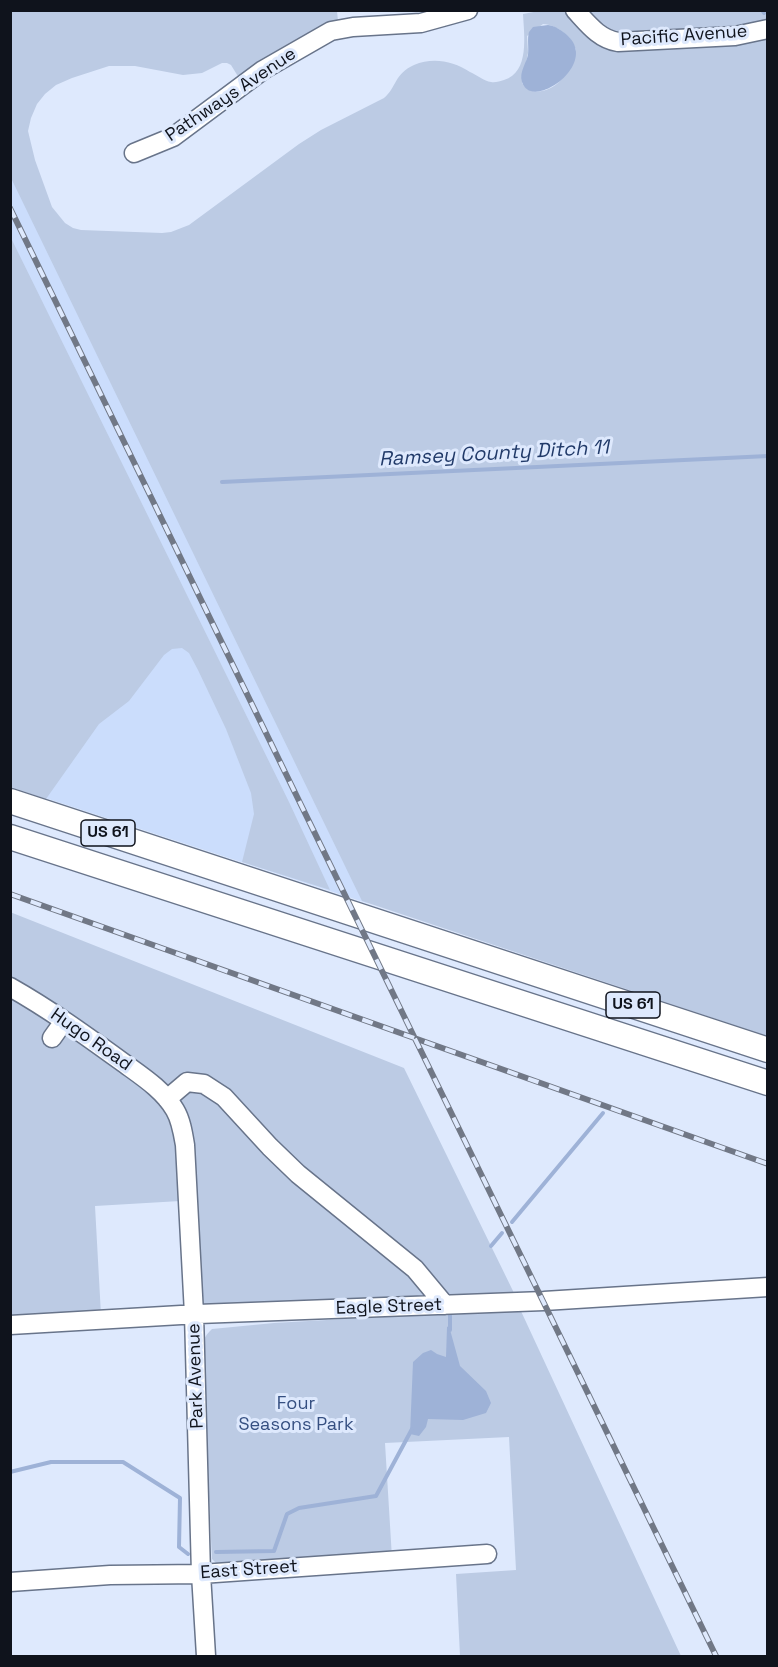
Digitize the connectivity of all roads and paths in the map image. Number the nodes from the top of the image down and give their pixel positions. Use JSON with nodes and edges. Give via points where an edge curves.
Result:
{"nodes":[{"id":1,"x":468,"y":10,"type":"edge"},
{"id":2,"x":575,"y":10,"type":"edge"},
{"id":3,"x":768,"y":29,"type":"edge"},
{"id":4,"x":134,"y":153,"type":"dead end"},
{"id":5,"x":10,"y":801,"type":"edge"},
{"id":6,"x":10,"y":837,"type":"edge"},
{"id":7,"x":10,"y":987,"type":"edge"},
{"id":8,"x":64,"y":1021,"type":"junction"},
{"id":9,"x":52,"y":1038,"type":"dead end"},
{"id":10,"x":768,"y":1050,"type":"edge"},
{"id":11,"x":768,"y":1083,"type":"edge"},
{"id":12,"x":167,"y":1099,"type":"junction"},
{"id":13,"x":768,"y":1287,"type":"edge"},
{"id":14,"x":445,"y":1305,"type":"junction"},
{"id":15,"x":194,"y":1314,"type":"junction"},
{"id":16,"x":10,"y":1325,"type":"edge"},
{"id":17,"x":486,"y":1554,"type":"dead end"},
{"id":18,"x":201,"y":1574,"type":"junction"},
{"id":19,"x":10,"y":1582,"type":"edge"},
{"id":20,"x":206,"y":1656,"type":"edge"}],
"edges":[{"from":1,"to":4,"type":"street","name":"Pathways Avenue","via":[[421,23],[350,27],[331,32],[258,73],[173,137]]},
{"from":2,"to":3,"type":"street","name":"Pacific Avenue","via":[[600,36],[618,42],[735,36]]},
{"from":5,"to":10,"type":"main road","number":"US 61"},
{"from":6,"to":11,"type":"main road","number":"US 61"},
{"from":7,"to":8,"type":"street","name":"Hugo Road"},
{"from":8,"to":9,"type":"street"},
{"from":8,"to":12,"type":"street","name":"Hugo Road"},
{"from":12,"to":14,"type":"street","via":[[187,1082],[204,1084],[224,1097],[298,1174],[415,1269]]},
{"from":12,"to":15,"type":"street","name":"Park Avenue","via":[[183,1129]]},
{"from":13,"to":14,"type":"street","name":"Eagle Street"},
{"from":14,"to":15,"type":"street","name":"Eagle Street"},
{"from":15,"to":16,"type":"street","name":"Eagle Street"},
{"from":15,"to":18,"type":"street","name":"Park Avenue"},
{"from":17,"to":18,"type":"street","name":"East Street"},
{"from":18,"to":19,"type":"street","name":"East Street"},
{"from":18,"to":20,"type":"street","name":"Park Avenue"}]}
